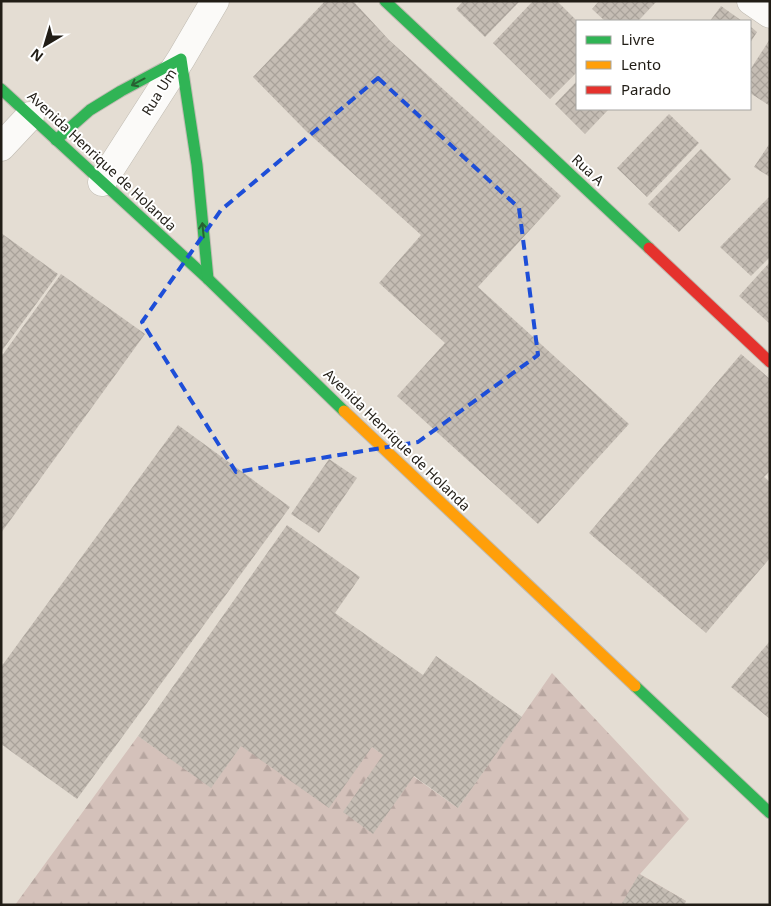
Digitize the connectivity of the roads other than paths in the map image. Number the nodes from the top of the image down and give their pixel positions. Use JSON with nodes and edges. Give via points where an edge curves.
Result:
{"nodes":[{"id":1,"x":215,"y":1,"type":"edge"},
{"id":2,"x":385,"y":1,"type":"edge"},
{"id":3,"x":752,"y":1,"type":"edge"},
{"id":4,"x":770,"y":14,"type":"edge"},
{"id":5,"x":181,"y":59,"type":"junction"},
{"id":6,"x":1,"y":89,"type":"edge"},
{"id":7,"x":30,"y":116,"type":"junction"},
{"id":8,"x":56,"y":140,"type":"junction"},
{"id":9,"x":1,"y":148,"type":"edge"},
{"id":10,"x":102,"y":182,"type":"junction"},
{"id":11,"x":208,"y":279,"type":"junction"},
{"id":12,"x":770,"y":362,"type":"edge"},
{"id":13,"x":770,"y":813,"type":"edge"}],
"edges":[{"from":1,"to":5,"type":"street","name":"Rua Um"},
{"from":2,"to":12,"type":"main road","name":"Rua A"},
{"from":3,"to":4,"type":"street"},
{"from":5,"to":8,"type":"main road","one_way":true,"via":[[90,110]]},
{"from":5,"to":10,"type":"street","name":"Rua Um"},
{"from":11,"to":5,"type":"main road","one_way":true},
{"from":6,"to":7,"type":"main road","name":"Avenida Henrique de Holanda"},
{"from":7,"to":8,"type":"main road","name":"Avenida Henrique de Holanda"},
{"from":7,"to":9,"type":"street"},
{"from":8,"to":10,"type":"main road","name":"Avenida Henrique de Holanda"},
{"from":10,"to":11,"type":"main road","name":"Avenida Henrique de Holanda"},
{"from":11,"to":13,"type":"main road","name":"Avenida Henrique de Holanda"}]}
